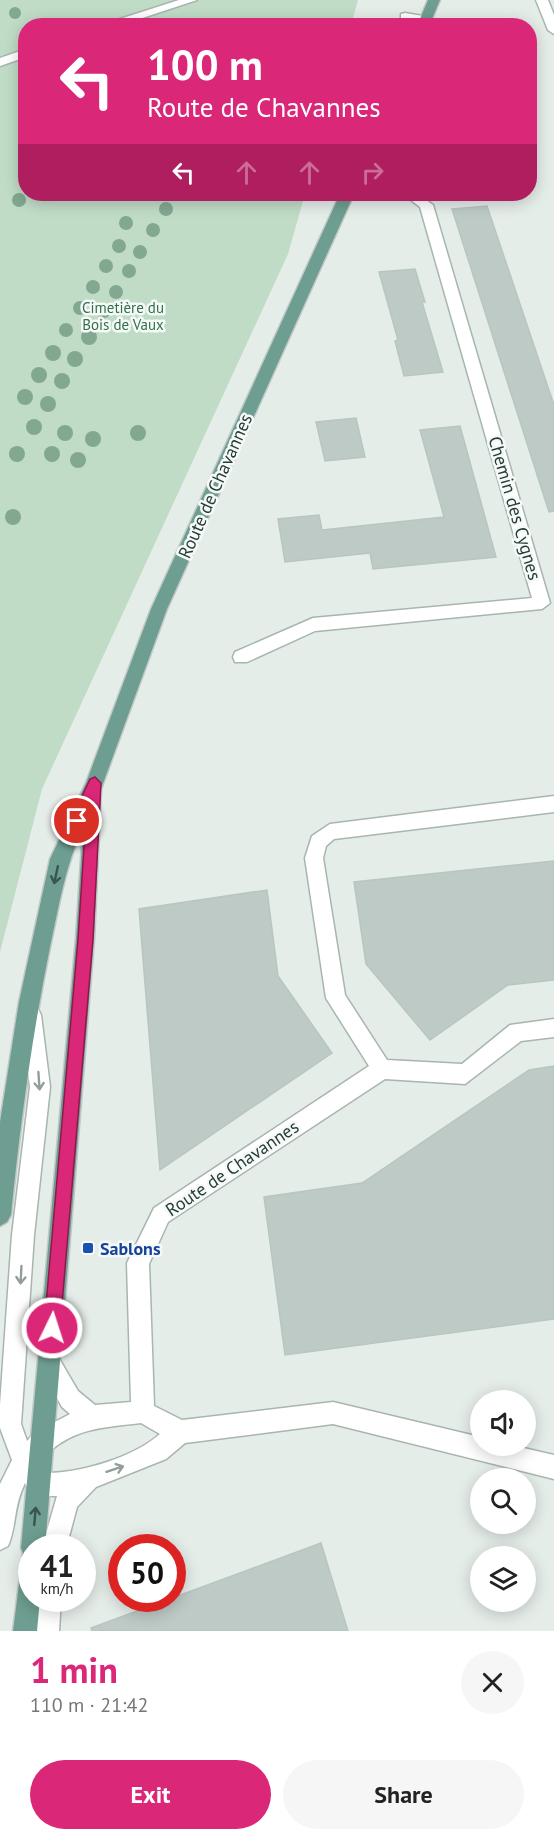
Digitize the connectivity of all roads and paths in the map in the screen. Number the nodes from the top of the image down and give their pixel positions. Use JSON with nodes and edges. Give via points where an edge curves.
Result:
{"nodes":[{"id":1,"x":191,"y":0,"type":"edge"},
{"id":2,"x":434,"y":0,"type":"edge"},
{"id":3,"x":542,"y":0,"type":"edge"},
{"id":4,"x":405,"y":17,"type":"dead end"},
{"id":5,"x":131,"y":18,"type":"edge"},
{"id":6,"x":408,"y":18,"type":"edge"},
{"id":7,"x":426,"y":18,"type":"edge"},
{"id":8,"x":554,"y":30,"type":"edge"},
{"id":9,"x":18,"y":56,"type":"edge"},
{"id":10,"x":0,"y":62,"type":"edge"},
{"id":11,"x":344,"y":201,"type":"edge"},
{"id":12,"x":420,"y":201,"type":"edge"},
{"id":13,"x":548,"y":602,"type":"edge"},
{"id":14,"x":241,"y":657,"type":"dead end"},
{"id":15,"x":95,"y":783,"type":"junction"},
{"id":16,"x":554,"y":804,"type":"edge"},
{"id":17,"x":29,"y":1002,"type":"junction"},
{"id":18,"x":554,"y":1028,"type":"edge"},
{"id":19,"x":382,"y":1069,"type":"junction"},
{"id":20,"x":0,"y":1215,"type":"edge"},
{"id":21,"x":49,"y":1363,"type":"junction"},
{"id":22,"x":143,"y":1412,"type":"junction"},
{"id":23,"x":91,"y":1417,"type":"junction"},
{"id":24,"x":180,"y":1432,"type":"junction"},
{"id":25,"x":42,"y":1441,"type":"junction"},
{"id":26,"x":24,"y":1461,"type":"junction"},
{"id":27,"x":554,"y":1467,"type":"edge"},
{"id":28,"x":90,"y":1477,"type":"junction"},
{"id":29,"x":38,"y":1484,"type":"junction"},
{"id":30,"x":34,"y":1534,"type":"edge"},
{"id":31,"x":58,"y":1534,"type":"edge"},
{"id":32,"x":0,"y":1538,"type":"edge"},
{"id":33,"x":27,"y":1612,"type":"edge"},
{"id":34,"x":48,"y":1612,"type":"edge"},
{"id":35,"x":25,"y":1631,"type":"edge"},
{"id":36,"x":47,"y":1631,"type":"edge"}],
"edges":[{"from":1,"to":5,"type":"street"},
{"from":2,"to":7,"type":"main road"},
{"from":3,"to":8,"type":"street"},
{"from":4,"to":6,"type":"street"},
{"from":9,"to":10,"type":"street"},
{"from":11,"to":15,"type":"main road","name":"Route de Chavannes","via":[[159,609]]},
{"from":12,"to":13,"type":"street","name":"Chemin des Cygnes","via":[[426,205]]},
{"from":13,"to":14,"type":"street","name":"Chemin des Cygnes","via":[[313,625]]},
{"from":15,"to":17,"type":"main road","name":"Route de Chavannes","one_way":true,"via":[[59,859]]},
{"from":15,"to":21,"type":"main road","name":"Route de Chavannes"},
{"from":16,"to":19,"type":"street","via":[[330,832],[318,842],[314,858],[336,998]]},
{"from":17,"to":20,"type":"main road","name":"Route de Chavannes"},
{"from":17,"to":26,"type":"street","name":"Route de Chavannes","one_way":true,"via":[[40,1087],[23,1235],[10,1424]]},
{"from":18,"to":19,"type":"street","via":[[517,1032],[465,1074]]},
{"from":19,"to":22,"type":"street","name":"Route de Chavannes","via":[[161,1215],[138,1263]]},
{"from":21,"to":23,"type":"street","via":[[70,1399]]},
{"from":21,"to":25,"type":"main road","name":"Route de Chavannes"},
{"from":22,"to":23,"type":"street"},
{"from":22,"to":24,"type":"street"},
{"from":23,"to":25,"type":"street"},
{"from":24,"to":27,"type":"street","via":[[333,1413]]},
{"from":28,"to":24,"type":"street","one_way":true,"via":[[158,1451]]},
{"from":25,"to":26,"type":"street"},
{"from":25,"to":29,"type":"main road","name":"Route de Chavannes"},
{"from":26,"to":29,"type":"street","name":"Route de Chavannes"},
{"from":26,"to":32,"type":"street","via":[[5,1499]]},
{"from":28,"to":29,"type":"street","via":[[67,1485]]},
{"from":28,"to":31,"type":"street","via":[[67,1500]]},
{"from":30,"to":29,"type":"main road","name":"Route de Chavannes","one_way":true},
{"from":33,"to":35,"type":"main road"},
{"from":34,"to":36,"type":"street"}]}
